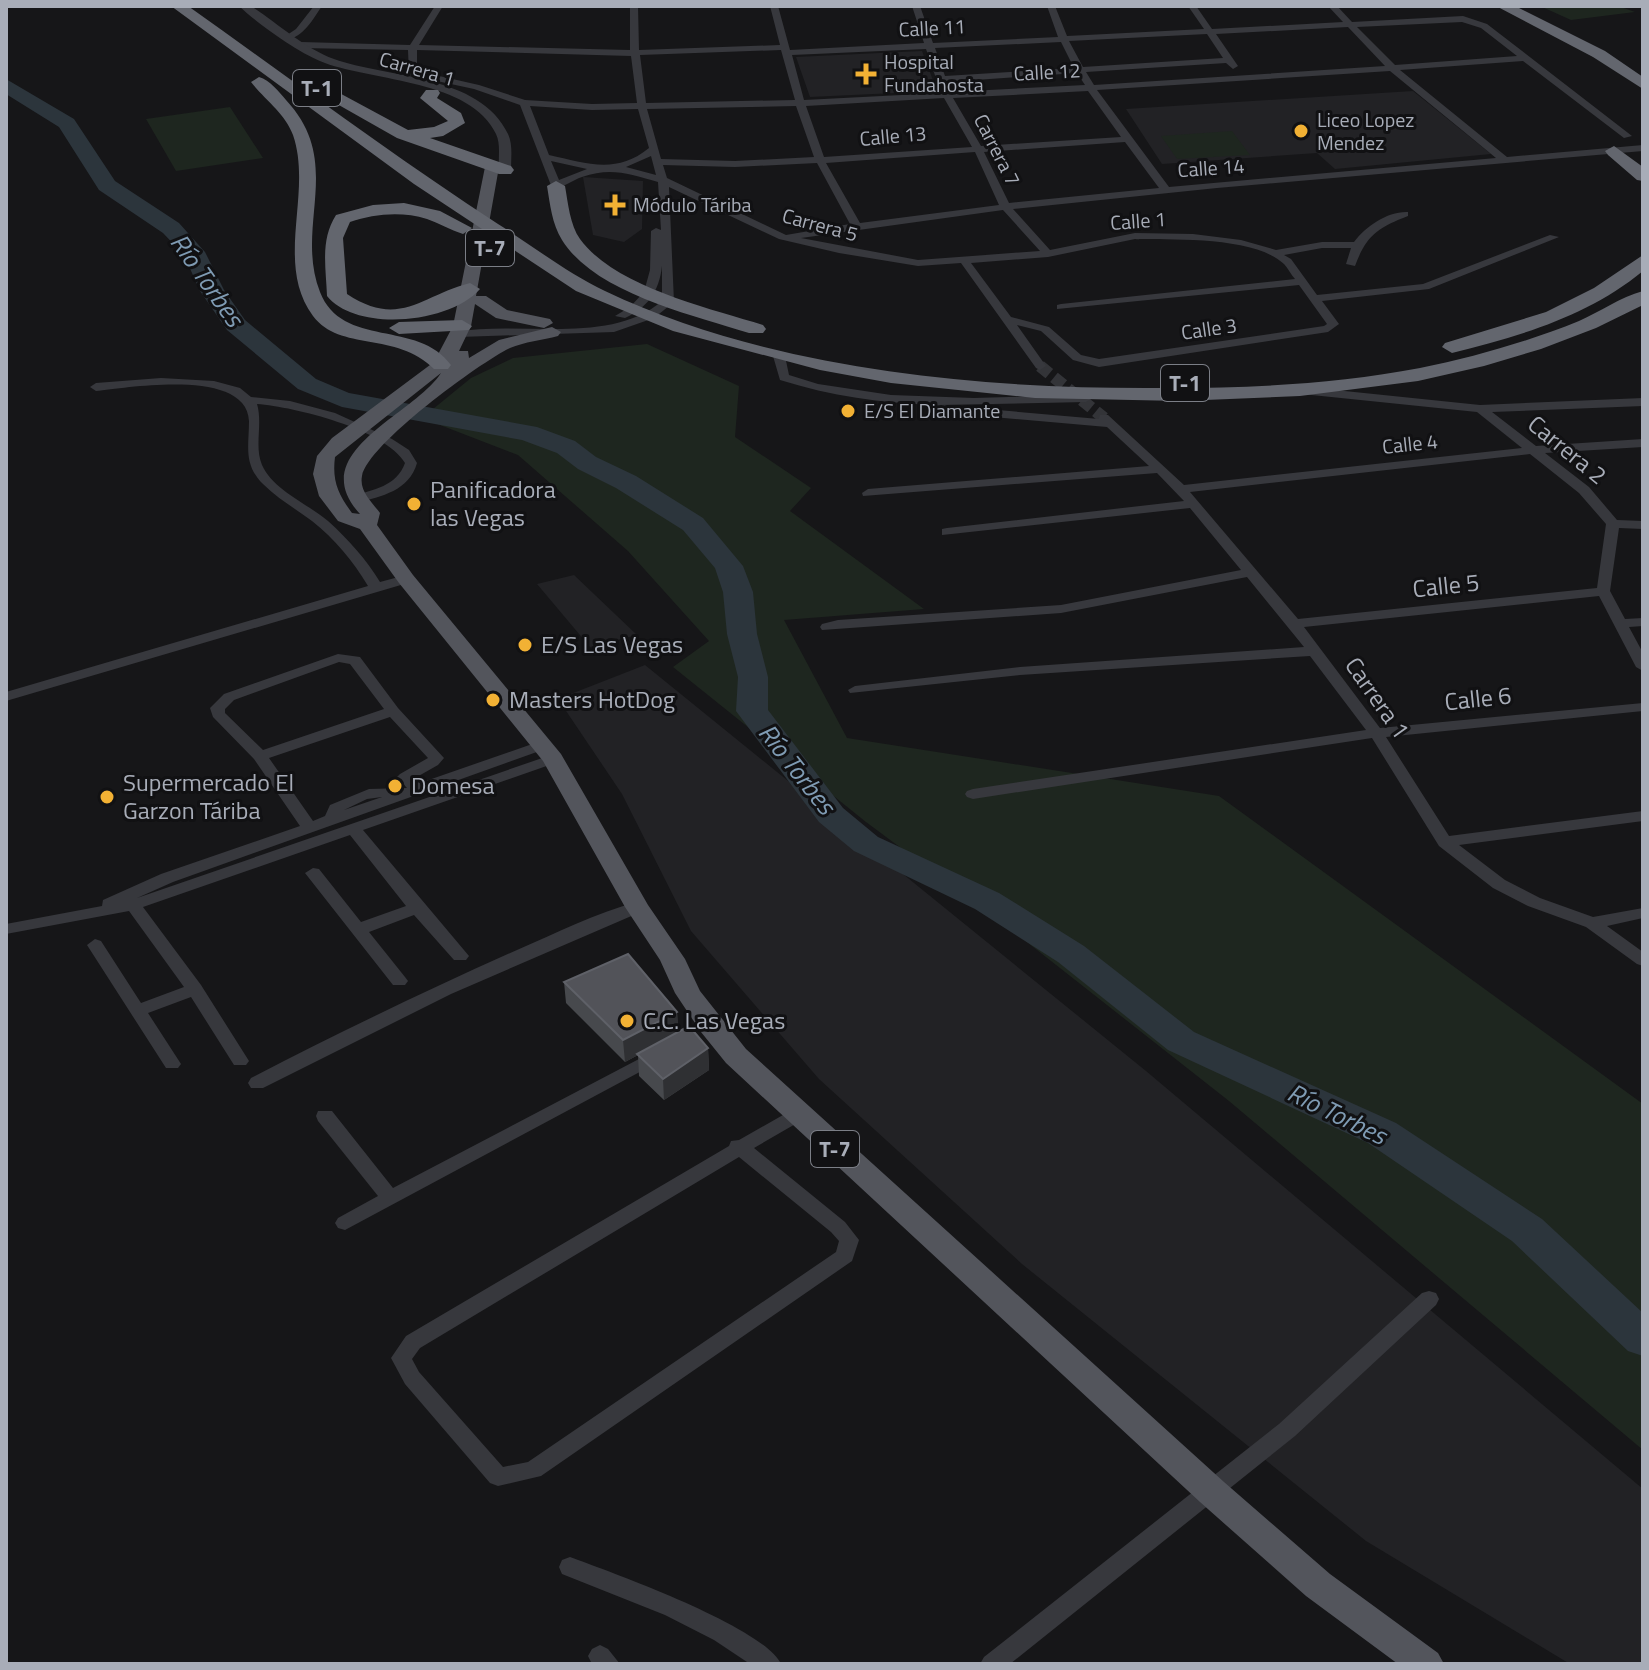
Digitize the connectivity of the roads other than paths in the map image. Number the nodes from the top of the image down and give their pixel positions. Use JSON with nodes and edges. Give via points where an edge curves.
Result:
{"nodes":[{"id":1,"x":178,"y":6,"type":"edge"},
{"id":2,"x":198,"y":6,"type":"edge"},
{"id":3,"x":228,"y":6,"type":"edge"},
{"id":4,"x":244,"y":6,"type":"edge"},
{"id":5,"x":318,"y":6,"type":"edge"},
{"id":6,"x":439,"y":6,"type":"edge"},
{"id":7,"x":634,"y":6,"type":"edge"},
{"id":8,"x":774,"y":6,"type":"edge"},
{"id":9,"x":916,"y":6,"type":"edge"},
{"id":10,"x":1051,"y":6,"type":"edge"},
{"id":11,"x":1192,"y":6,"type":"edge"},
{"id":12,"x":1332,"y":6,"type":"edge"},
{"id":13,"x":1503,"y":6,"type":"edge"},
{"id":14,"x":1529,"y":6,"type":"edge"},
{"id":15,"x":1349,"y":24,"type":"junction"},
{"id":16,"x":1208,"y":30,"type":"junction"},
{"id":17,"x":290,"y":37,"type":"junction"},
{"id":18,"x":1060,"y":37,"type":"junction"},
{"id":19,"x":230,"y":43,"type":"junction"},
{"id":20,"x":301,"y":45,"type":"junction"},
{"id":21,"x":928,"y":46,"type":"junction"},
{"id":22,"x":413,"y":48,"type":"junction"},
{"id":23,"x":786,"y":50,"type":"junction"},
{"id":24,"x":635,"y":53,"type":"junction"},
{"id":25,"x":1523,"y":58,"type":"junction"},
{"id":26,"x":1228,"y":60,"type":"junction"},
{"id":27,"x":1643,"y":65,"type":"edge"},
{"id":28,"x":1077,"y":70,"type":"junction"},
{"id":29,"x":1394,"y":70,"type":"junction"},
{"id":30,"x":943,"y":79,"type":"junction"},
{"id":31,"x":306,"y":80,"type":"junction"},
{"id":32,"x":1244,"y":80,"type":"junction"},
{"id":33,"x":1643,"y":84,"type":"edge"},
{"id":34,"x":1092,"y":88,"type":"junction"},
{"id":35,"x":432,"y":93,"type":"junction"},
{"id":36,"x":947,"y":96,"type":"junction"},
{"id":37,"x":524,"y":103,"type":"junction"},
{"id":38,"x":800,"y":103,"type":"junction"},
{"id":39,"x":642,"y":106,"type":"junction"},
{"id":40,"x":403,"y":134,"type":"junction"},
{"id":41,"x":1627,"y":136,"type":"dead end"},
{"id":42,"x":1130,"y":139,"type":"junction"},
{"id":43,"x":977,"y":147,"type":"junction"},
{"id":44,"x":655,"y":148,"type":"junction"},
{"id":45,"x":1643,"y":148,"type":"edge"},
{"id":46,"x":1614,"y":151,"type":"junction"},
{"id":47,"x":546,"y":157,"type":"junction"},
{"id":48,"x":495,"y":158,"type":"junction"},
{"id":49,"x":820,"y":160,"type":"junction"},
{"id":50,"x":1506,"y":161,"type":"junction"},
{"id":51,"x":659,"y":162,"type":"junction"},
{"id":52,"x":595,"y":168,"type":"junction"},
{"id":53,"x":617,"y":168,"type":"junction"},
{"id":54,"x":1643,"y":176,"type":"edge"},
{"id":55,"x":662,"y":180,"type":"junction"},
{"id":56,"x":556,"y":186,"type":"junction"},
{"id":57,"x":1165,"y":189,"type":"junction"},
{"id":58,"x":1005,"y":206,"type":"junction"},
{"id":59,"x":1404,"y":214,"type":"dead end"},
{"id":60,"x":856,"y":226,"type":"junction"},
{"id":61,"x":783,"y":237,"type":"junction"},
{"id":62,"x":1554,"y":237,"type":"dead end"},
{"id":63,"x":1356,"y":245,"type":"junction"},
{"id":64,"x":542,"y":253,"type":"junction"},
{"id":65,"x":1276,"y":253,"type":"junction"},
{"id":66,"x":1048,"y":254,"type":"junction"},
{"id":67,"x":964,"y":260,"type":"junction"},
{"id":68,"x":1643,"y":261,"type":"edge"},
{"id":69,"x":1351,"y":264,"type":"dead end"},
{"id":70,"x":572,"y":281,"type":"junction"},
{"id":71,"x":1301,"y":282,"type":"junction"},
{"id":72,"x":618,"y":290,"type":"junction"},
{"id":73,"x":475,"y":295,"type":"junction"},
{"id":74,"x":337,"y":296,"type":"junction"},
{"id":75,"x":1643,"y":297,"type":"edge"},
{"id":76,"x":1317,"y":298,"type":"junction"},
{"id":77,"x":1061,"y":307,"type":"dead end"},
{"id":78,"x":1009,"y":320,"type":"junction"},
{"id":79,"x":548,"y":328,"type":"junction"},
{"id":80,"x":468,"y":330,"type":"junction"},
{"id":81,"x":366,"y":334,"type":"junction"},
{"id":82,"x":784,"y":350,"type":"junction"},
{"id":83,"x":1040,"y":366,"type":"tunnel mouth"},
{"id":84,"x":445,"y":375,"type":"junction"},
{"id":85,"x":96,"y":387,"type":"dead end"},
{"id":86,"x":1306,"y":391,"type":"junction"},
{"id":87,"x":1123,"y":396,"type":"junction"},
{"id":88,"x":887,"y":399,"type":"junction"},
{"id":89,"x":248,"y":400,"type":"junction"},
{"id":90,"x":1643,"y":402,"type":"edge"},
{"id":91,"x":1480,"y":409,"type":"junction"},
{"id":92,"x":1643,"y":443,"type":"edge"},
{"id":93,"x":1535,"y":450,"type":"junction"},
{"id":94,"x":1162,"y":469,"type":"junction"},
{"id":95,"x":1181,"y":489,"type":"junction"},
{"id":96,"x":868,"y":493,"type":"dead end"},
{"id":97,"x":1194,"y":504,"type":"junction"},
{"id":98,"x":362,"y":512,"type":"junction"},
{"id":99,"x":1613,"y":524,"type":"junction"},
{"id":100,"x":1643,"y":525,"type":"edge"},
{"id":101,"x":947,"y":532,"type":"dead end"},
{"id":102,"x":1250,"y":572,"type":"junction"},
{"id":103,"x":406,"y":579,"type":"junction"},
{"id":104,"x":376,"y":587,"type":"junction"},
{"id":105,"x":1603,"y":591,"type":"junction"},
{"id":106,"x":1643,"y":622,"type":"edge"},
{"id":107,"x":1619,"y":623,"type":"junction"},
{"id":108,"x":1294,"y":624,"type":"junction"},
{"id":109,"x":827,"y":627,"type":"dead end"},
{"id":110,"x":1314,"y":651,"type":"junction"},
{"id":111,"x":1643,"y":667,"type":"edge"},
{"id":112,"x":855,"y":690,"type":"dead end"},
{"id":113,"x":6,"y":697,"type":"edge"},
{"id":114,"x":1643,"y":707,"type":"edge"},
{"id":115,"x":393,"y":711,"type":"junction"},
{"id":116,"x":1376,"y":733,"type":"junction"},
{"id":117,"x":548,"y":752,"type":"junction"},
{"id":118,"x":260,"y":756,"type":"junction"},
{"id":119,"x":411,"y":793,"type":"junction"},
{"id":120,"x":973,"y":794,"type":"dead end"},
{"id":121,"x":1643,"y":816,"type":"edge"},
{"id":122,"x":310,"y":829,"type":"junction"},
{"id":123,"x":354,"y":829,"type":"junction"},
{"id":124,"x":1445,"y":842,"type":"junction"},
{"id":125,"x":313,"y":873,"type":"dead end"},
{"id":126,"x":133,"y":905,"type":"junction"},
{"id":127,"x":637,"y":907,"type":"junction"},
{"id":128,"x":417,"y":908,"type":"junction"},
{"id":129,"x":101,"y":909,"type":"junction"},
{"id":130,"x":1643,"y":913,"type":"edge"},
{"id":131,"x":1592,"y":923,"type":"junction"},
{"id":132,"x":6,"y":929,"type":"edge"},
{"id":133,"x":359,"y":929,"type":"junction"},
{"id":134,"x":95,"y":945,"type":"dead end"},
{"id":135,"x":460,"y":956,"type":"dead end"},
{"id":136,"x":1643,"y":960,"type":"edge"},
{"id":137,"x":399,"y":981,"type":"dead end"},
{"id":138,"x":195,"y":989,"type":"junction"},
{"id":139,"x":139,"y":1010,"type":"junction"},
{"id":140,"x":672,"y":1047,"type":"edge"},
{"id":141,"x":240,"y":1061,"type":"dead end"},
{"id":142,"x":172,"y":1064,"type":"dead end"},
{"id":143,"x":257,"y":1083,"type":"dead end"},
{"id":144,"x":797,"y":1114,"type":"junction"},
{"id":145,"x":325,"y":1116,"type":"dead end"},
{"id":146,"x":738,"y":1146,"type":"junction"},
{"id":147,"x":391,"y":1199,"type":"junction"},
{"id":148,"x":345,"y":1223,"type":"dead end"},
{"id":149,"x":1429,"y":1299,"type":"dead end"},
{"id":150,"x":1212,"y":1492,"type":"junction"},
{"id":151,"x":570,"y":1567,"type":"dead end"},
{"id":152,"x":769,"y":1664,"type":"edge"},
{"id":153,"x":992,"y":1664,"type":"edge"},
{"id":154,"x":1426,"y":1664,"type":"edge"}],
"edges":[{"from":1,"to":19,"type":"highway","number":"T-1"},
{"from":2,"to":31,"type":"highway","number":"T-1"},
{"from":3,"to":35,"type":"street","name":"Carrera 1","via":[[315,62]]},
{"from":4,"to":17,"type":"street","name":"Carrera 1"},
{"from":5,"to":17,"type":"street"},
{"from":6,"to":22,"type":"street"},
{"from":7,"to":24,"type":"street"},
{"from":8,"to":23,"type":"street"},
{"from":9,"to":21,"type":"street","name":"Carrera 7"},
{"from":10,"to":18,"type":"street"},
{"from":11,"to":16,"type":"street"},
{"from":12,"to":15,"type":"street"},
{"from":13,"to":33,"type":"highway","via":[[1599,54]]},
{"from":14,"to":27,"type":"highway"},
{"from":15,"to":16,"type":"street","name":"Calle 11"},
{"from":15,"to":25,"type":"street","name":"Calle 11","via":[[1463,19],[1484,26]]},
{"from":15,"to":29,"type":"street"},
{"from":16,"to":18,"type":"street","name":"Calle 11"},
{"from":16,"to":26,"type":"street"},
{"from":17,"to":20,"type":"street","name":"Carrera 1"},
{"from":18,"to":21,"type":"street","name":"Calle 11"},
{"from":18,"to":28,"type":"street"},
{"from":19,"to":64,"type":"highway","number":"T-1","via":[[412,177]]},
{"from":19,"to":81,"type":"highway","via":[[293,120],[308,152],[309,202],[302,245],[306,279],[320,313],[344,330]]},
{"from":20,"to":22,"type":"street","name":"Calle 11"},
{"from":20,"to":48,"type":"street","name":"Carrera 1","via":[[329,61],[432,86],[476,105],[504,136]]},
{"from":21,"to":23,"type":"street","name":"Calle 11"},
{"from":21,"to":30,"type":"street","name":"Carrera 7"},
{"from":22,"to":24,"type":"street","name":"Calle 11"},
{"from":22,"to":37,"type":"street","name":"Calle 12","via":[[414,74]]},
{"from":23,"to":24,"type":"street","name":"Calle 11"},
{"from":23,"to":38,"type":"street"},
{"from":24,"to":39,"type":"street"},
{"from":25,"to":29,"type":"street","name":"Calle 12"},
{"from":25,"to":41,"type":"street"},
{"from":26,"to":28,"type":"street"},
{"from":26,"to":32,"type":"street"},
{"from":28,"to":30,"type":"street"},
{"from":28,"to":34,"type":"street"},
{"from":29,"to":32,"type":"street","name":"Calle 12"},
{"from":29,"to":50,"type":"street"},
{"from":30,"to":36,"type":"street","name":"Carrera 7"},
{"from":31,"to":40,"type":"highway"},
{"from":31,"to":64,"type":"highway","number":"T-1"},
{"from":32,"to":34,"type":"street","name":"Calle 12"},
{"from":34,"to":36,"type":"street","name":"Calle 12"},
{"from":34,"to":42,"type":"street"},
{"from":35,"to":40,"type":"highway","via":[[430,101],[457,123],[430,134]]},
{"from":35,"to":48,"type":"street","name":"Carrera 1","via":[[474,113]]},
{"from":36,"to":38,"type":"street","name":"Calle 12"},
{"from":36,"to":43,"type":"street","name":"Carrera 7"},
{"from":37,"to":39,"type":"street","name":"Calle 12"},
{"from":37,"to":47,"type":"street"},
{"from":38,"to":39,"type":"street","name":"Calle 12"},
{"from":38,"to":49,"type":"street"},
{"from":39,"to":44,"type":"street"},
{"from":40,"to":48,"type":"highway"},
{"from":42,"to":43,"type":"street","name":"Calle 13"},
{"from":42,"to":57,"type":"street"},
{"from":43,"to":49,"type":"street","name":"Calle 13"},
{"from":43,"to":58,"type":"street","name":"Carrera 7"},
{"from":44,"to":51,"type":"street"},
{"from":44,"to":53,"type":"street"},
{"from":45,"to":46,"type":"street","name":"Calle 14"},
{"from":46,"to":50,"type":"street","name":"Calle 14"},
{"from":46,"to":54,"type":"highway"},
{"from":47,"to":52,"type":"street"},
{"from":47,"to":56,"type":"street"},
{"from":48,"to":73,"type":"main road","number":"T-7"},
{"from":49,"to":51,"type":"street","name":"Calle 13"},
{"from":49,"to":60,"type":"street"},
{"from":50,"to":57,"type":"street","name":"Calle 14"},
{"from":51,"to":55,"type":"street"},
{"from":52,"to":53,"type":"street"},
{"from":52,"to":56,"type":"street"},
{"from":53,"to":55,"type":"street","name":"Carrera 5"},
{"from":55,"to":61,"type":"street","name":"Carrera 5"},
{"from":55,"to":79,"type":"street","via":[[655,189],[654,284],[643,303],[591,323]]},
{"from":55,"to":79,"type":"street","via":[[668,302],[649,316],[614,329]]},
{"from":56,"to":72,"type":"highway","via":[[574,243]]},
{"from":57,"to":58,"type":"street","name":"Calle 14"},
{"from":58,"to":60,"type":"street","name":"Calle 14"},
{"from":58,"to":66,"type":"street","name":"Carrera 7"},
{"from":59,"to":63,"type":"street","via":[[1385,221]]},
{"from":60,"to":61,"type":"street","name":"Calle 14"},
{"from":61,"to":67,"type":"street","name":"Carrera 5","via":[[908,261]]},
{"from":62,"to":76,"type":"street","via":[[1425,287]]},
{"from":63,"to":65,"type":"street"},
{"from":63,"to":69,"type":"street"},
{"from":64,"to":70,"type":"highway","number":"T-1"},
{"from":64,"to":72,"type":"highway","number":"T-1"},
{"from":65,"to":66,"type":"street","name":"Calle 1","via":[[1241,243],[1158,235]]},
{"from":65,"to":71,"type":"street"},
{"from":66,"to":67,"type":"street","name":"Calle 1"},
{"from":67,"to":78,"type":"street"},
{"from":68,"to":82,"type":"highway","number":"T-1","via":[[1580,304],[1485,339],[1277,378],[1130,384],[995,380]]},
{"from":70,"to":72,"type":"highway","number":"T-1"},
{"from":70,"to":74,"type":"highway","via":[[514,258],[428,211],[376,209],[342,219],[334,238]]},
{"from":71,"to":76,"type":"street","name":"Calle 3"},
{"from":71,"to":77,"type":"street"},
{"from":72,"to":82,"type":"highway","number":"T-1"},
{"from":73,"to":74,"type":"highway","via":[[392,314],[361,311]]},
{"from":73,"to":79,"type":"main road","via":[[502,314]]},
{"from":73,"to":80,"type":"main road"},
{"from":74,"to":80,"type":"highway","via":[[343,314],[374,326]]},
{"from":75,"to":86,"type":"highway","number":"T-1","via":[[1568,333],[1508,353]]},
{"from":76,"to":78,"type":"street","name":"Calle 3","via":[[1333,324],[1328,329],[1110,362],[1077,358],[1045,329]]},
{"from":78,"to":83,"type":"street"},
{"from":79,"to":80,"type":"street"},
{"from":79,"to":84,"type":"main road"},
{"from":80,"to":81,"type":"highway"},
{"from":80,"to":84,"type":"main road","number":"T-7"},
{"from":81,"to":84,"type":"highway","via":[[420,346],[433,353]]},
{"from":82,"to":87,"type":"highway","number":"T-1","via":[[912,382]]},
{"from":82,"to":88,"type":"street","via":[[784,377]]},
{"from":84,"to":98,"type":"main road","number":"T-7","via":[[361,454],[351,478]]},
{"from":84,"to":98,"type":"main road","number":"T-7","via":[[422,378],[326,456],[325,487],[345,517]]},
{"from":85,"to":89,"type":"street","via":[[197,382],[239,391]]},
{"from":86,"to":87,"type":"highway","number":"T-1"},
{"from":86,"to":91,"type":"street"},
{"from":87,"to":88,"type":"street"},
{"from":88,"to":94,"type":"street","name":"Carrera 1","via":[[928,408],[1107,421]]},
{"from":89,"to":98,"type":"street","via":[[292,403],[341,418],[405,453],[410,472]]},
{"from":89,"to":104,"type":"street","via":[[256,416],[251,440],[254,466],[348,547]]},
{"from":90,"to":91,"type":"street"},
{"from":91,"to":93,"type":"street","name":"Carrera 2"},
{"from":92,"to":93,"type":"street","name":"Calle 4"},
{"from":93,"to":95,"type":"street","name":"Calle 4"},
{"from":93,"to":99,"type":"street","name":"Carrera 2","via":[[1584,490]]},
{"from":94,"to":95,"type":"street","name":"Carrera 1"},
{"from":94,"to":96,"type":"street"},
{"from":95,"to":97,"type":"street","name":"Carrera 1"},
{"from":97,"to":101,"type":"street"},
{"from":97,"to":102,"type":"street","name":"Carrera 1"},
{"from":98,"to":103,"type":"main road","number":"T-7"},
{"from":99,"to":100,"type":"street"},
{"from":99,"to":105,"type":"street"},
{"from":102,"to":108,"type":"street","name":"Carrera 1"},
{"from":102,"to":109,"type":"street","via":[[1061,609]]},
{"from":103,"to":104,"type":"street"},
{"from":103,"to":117,"type":"main road","number":"T-7"},
{"from":104,"to":113,"type":"street"},
{"from":105,"to":107,"type":"street"},
{"from":105,"to":108,"type":"street","name":"Calle 5"},
{"from":106,"to":107,"type":"street"},
{"from":107,"to":111,"type":"street"},
{"from":108,"to":110,"type":"street","name":"Carrera 1"},
{"from":110,"to":112,"type":"street","via":[[1035,670]]},
{"from":110,"to":116,"type":"street","name":"Carrera 1"},
{"from":114,"to":116,"type":"street","name":"Calle 6"},
{"from":115,"to":118,"type":"street"},
{"from":115,"to":118,"type":"street","via":[[355,660],[338,658],[222,701],[218,714]]},
{"from":115,"to":119,"type":"street","via":[[436,758],[405,777]]},
{"from":116,"to":120,"type":"street","name":"Calle 6"},
{"from":116,"to":124,"type":"street","name":"Carrera 1"},
{"from":117,"to":119,"type":"street"},
{"from":117,"to":123,"type":"street"},
{"from":117,"to":127,"type":"main road","number":"T-7"},
{"from":118,"to":122,"type":"street"},
{"from":119,"to":122,"type":"street"},
{"from":121,"to":124,"type":"street"},
{"from":122,"to":129,"type":"street","via":[[167,878]]},
{"from":123,"to":126,"type":"street"},
{"from":123,"to":128,"type":"street"},
{"from":124,"to":131,"type":"street","name":"Carrera 1","via":[[1499,884]]},
{"from":125,"to":133,"type":"street"},
{"from":126,"to":129,"type":"street"},
{"from":126,"to":138,"type":"street"},
{"from":127,"to":143,"type":"street","via":[[525,951]]},
{"from":127,"to":144,"type":"main road","number":"T-7","via":[[672,959],[704,1030]]},
{"from":128,"to":133,"type":"street"},
{"from":128,"to":135,"type":"street"},
{"from":129,"to":132,"type":"street"},
{"from":130,"to":131,"type":"street"},
{"from":131,"to":136,"type":"street","name":"Carrera 1"},
{"from":133,"to":137,"type":"street"},
{"from":134,"to":139,"type":"street"},
{"from":138,"to":139,"type":"street"},
{"from":138,"to":141,"type":"street"},
{"from":139,"to":142,"type":"street"},
{"from":140,"to":147,"type":"street"},
{"from":144,"to":146,"type":"street"},
{"from":144,"to":150,"type":"main road","number":"T-7"},
{"from":145,"to":147,"type":"street"},
{"from":146,"to":146,"type":"street","via":[[413,1342],[401,1358],[412,1378],[498,1477],[533,1470],[845,1256],[849,1240],[838,1227]]},
{"from":147,"to":148,"type":"street"},
{"from":149,"to":150,"type":"street"},
{"from":150,"to":153,"type":"street"},
{"from":150,"to":154,"type":"main road","number":"T-7","via":[[1318,1585]]},
{"from":151,"to":152,"type":"street","via":[[663,1602],[739,1641]]}]}
